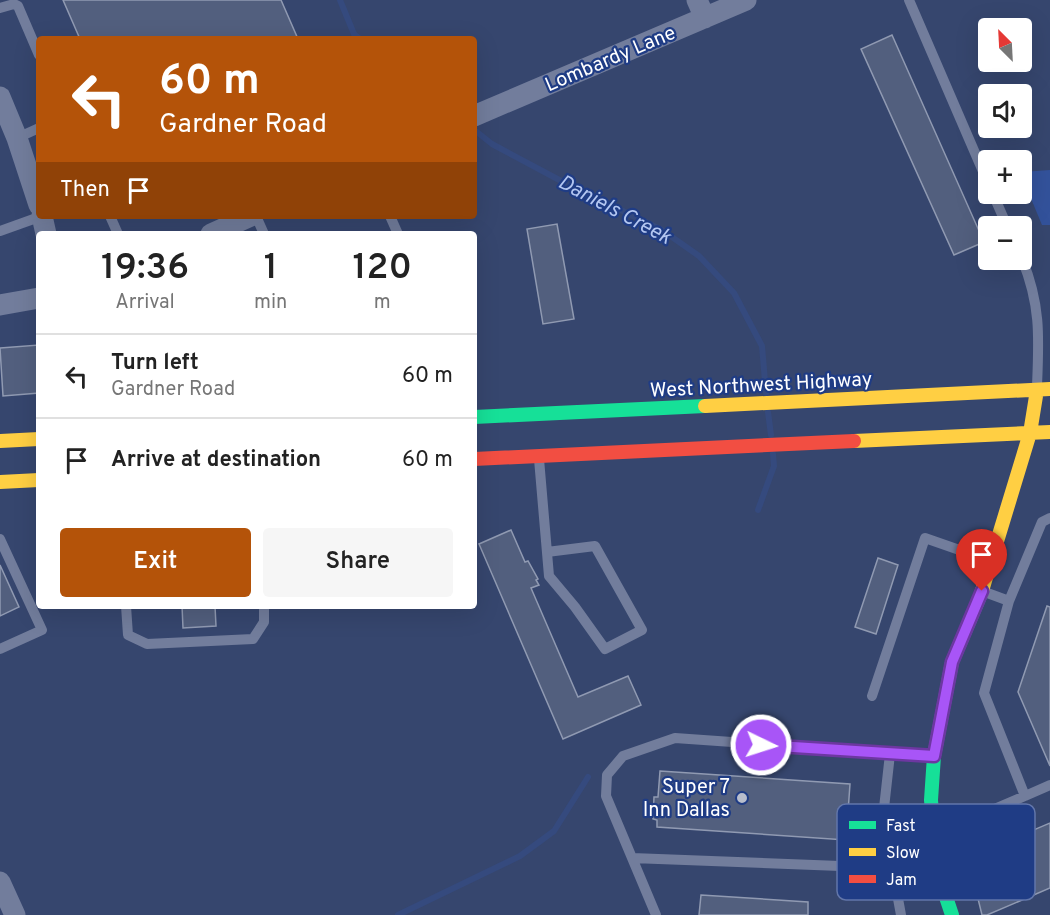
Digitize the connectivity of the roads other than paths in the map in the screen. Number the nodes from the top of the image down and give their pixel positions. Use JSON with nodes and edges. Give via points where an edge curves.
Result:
{"nodes":[{"id":1,"x":746,"y":0,"type":"edge"},
{"id":2,"x":909,"y":0,"type":"edge"},
{"id":3,"x":0,"y":9,"type":"edge"},
{"id":4,"x":701,"y":9,"type":"edge"},
{"id":5,"x":36,"y":49,"type":"edge"},
{"id":6,"x":0,"y":97,"type":"edge"},
{"id":7,"x":477,"y":115,"type":"edge"},
{"id":8,"x":36,"y":129,"type":"edge"},
{"id":9,"x":17,"y":138,"type":"junction"},
{"id":10,"x":978,"y":160,"type":"edge"},
{"id":11,"x":36,"y":196,"type":"edge"},
{"id":12,"x":36,"y":218,"type":"edge"},
{"id":13,"x":244,"y":219,"type":"edge"},
{"id":14,"x":0,"y":231,"type":"edge"},
{"id":15,"x":218,"y":231,"type":"edge"},
{"id":16,"x":1026,"y":270,"type":"edge"},
{"id":17,"x":36,"y":299,"type":"edge"},
{"id":18,"x":0,"y":305,"type":"edge"},
{"id":19,"x":1050,"y":331,"type":"edge"},
{"id":20,"x":1039,"y":336,"type":"junction"},
{"id":21,"x":1043,"y":389,"type":"edge"},
{"id":22,"x":477,"y":417,"type":"edge"},
{"id":23,"x":1050,"y":432,"type":"edge"},
{"id":24,"x":1030,"y":433,"type":"junction"},
{"id":25,"x":36,"y":439,"type":"edge"},
{"id":26,"x":0,"y":441,"type":"edge"},
{"id":27,"x":539,"y":456,"type":"junction"},
{"id":28,"x":477,"y":459,"type":"edge"},
{"id":29,"x":36,"y":480,"type":"edge"},
{"id":30,"x":0,"y":482,"type":"edge"},
{"id":31,"x":1050,"y":518,"type":"edge"},
{"id":32,"x":0,"y":539,"type":"edge"},
{"id":33,"x":547,"y":552,"type":"junction"},
{"id":34,"x":991,"y":561,"type":"junction"},
{"id":35,"x":982,"y":591,"type":"junction"},
{"id":36,"x":1009,"y":601,"type":"junction"},
{"id":37,"x":126,"y":609,"type":"edge"},
{"id":38,"x":264,"y":609,"type":"edge"},
{"id":39,"x":0,"y":649,"type":"edge"},
{"id":40,"x":872,"y":696,"type":"dead end"},
{"id":41,"x":890,"y":754,"type":"junction"},
{"id":42,"x":934,"y":756,"type":"junction"},
{"id":43,"x":1050,"y":785,"type":"edge"},
{"id":44,"x":1025,"y":796,"type":"junction"},
{"id":45,"x":884,"y":804,"type":"edge"},
{"id":46,"x":931,"y":804,"type":"edge"},
{"id":47,"x":1006,"y":804,"type":"edge"},
{"id":48,"x":632,"y":858,"type":"junction"},
{"id":49,"x":837,"y":866,"type":"edge"},
{"id":50,"x":0,"y":882,"type":"edge"},
{"id":51,"x":898,"y":900,"type":"edge"},
{"id":52,"x":947,"y":900,"type":"edge"},
{"id":53,"x":15,"y":915,"type":"edge"},
{"id":54,"x":656,"y":915,"type":"edge"},
{"id":55,"x":901,"y":915,"type":"edge"},
{"id":56,"x":952,"y":915,"type":"edge"}],
"edges":[{"from":1,"to":4,"type":"street","name":"Lombardy Lane"},
{"from":2,"to":10,"type":"lane"},
{"from":3,"to":5,"type":"lane","via":[[18,6]]},
{"from":4,"to":7,"type":"street","name":"Lombardy Lane"},
{"from":6,"to":9,"type":"street"},
{"from":8,"to":9,"type":"lane"},
{"from":9,"to":11,"type":"street"},
{"from":12,"to":14,"type":"lane"},
{"from":13,"to":15,"type":"street"},
{"from":16,"to":20,"type":"lane"},
{"from":17,"to":18,"type":"street"},
{"from":19,"to":20,"type":"lane"},
{"from":20,"to":21,"type":"lane"},
{"from":21,"to":22,"type":"main road","name":"West Northwest Highway"},
{"from":21,"to":24,"type":"main road"},
{"from":23,"to":24,"type":"main road"},
{"from":24,"to":27,"type":"main road"},
{"from":24,"to":34,"type":"main road"},
{"from":25,"to":26,"type":"main road"},
{"from":27,"to":28,"type":"main road"},
{"from":27,"to":33,"type":"lane"},
{"from":29,"to":30,"type":"main road"},
{"from":31,"to":36,"type":"lane","via":[[1042,522]]},
{"from":32,"to":39,"type":"lane","via":[[42,630]]},
{"from":33,"to":33,"type":"lane","via":[[549,576],[604,649],[642,630],[595,546]]},
{"from":34,"to":35,"type":"main road"},
{"from":34,"to":40,"type":"lane","via":[[925,538]]},
{"from":35,"to":36,"type":"lane"},
{"from":35,"to":42,"type":"main road","via":[[952,662]]},
{"from":36,"to":44,"type":"lane","via":[[984,693]]},
{"from":37,"to":38,"type":"lane","via":[[128,635],[147,644],[253,639],[264,622]]},
{"from":41,"to":42,"type":"lane"},
{"from":41,"to":45,"type":"lane"},
{"from":41,"to":48,"type":"lane","via":[[675,738],[623,756],[607,775],[606,796]]},
{"from":42,"to":46,"type":"main road"},
{"from":43,"to":44,"type":"lane"},
{"from":44,"to":47,"type":"lane"},
{"from":48,"to":49,"type":"lane"},
{"from":48,"to":54,"type":"lane"},
{"from":50,"to":53,"type":"street"},
{"from":51,"to":55,"type":"lane"},
{"from":52,"to":56,"type":"main road"}]}
